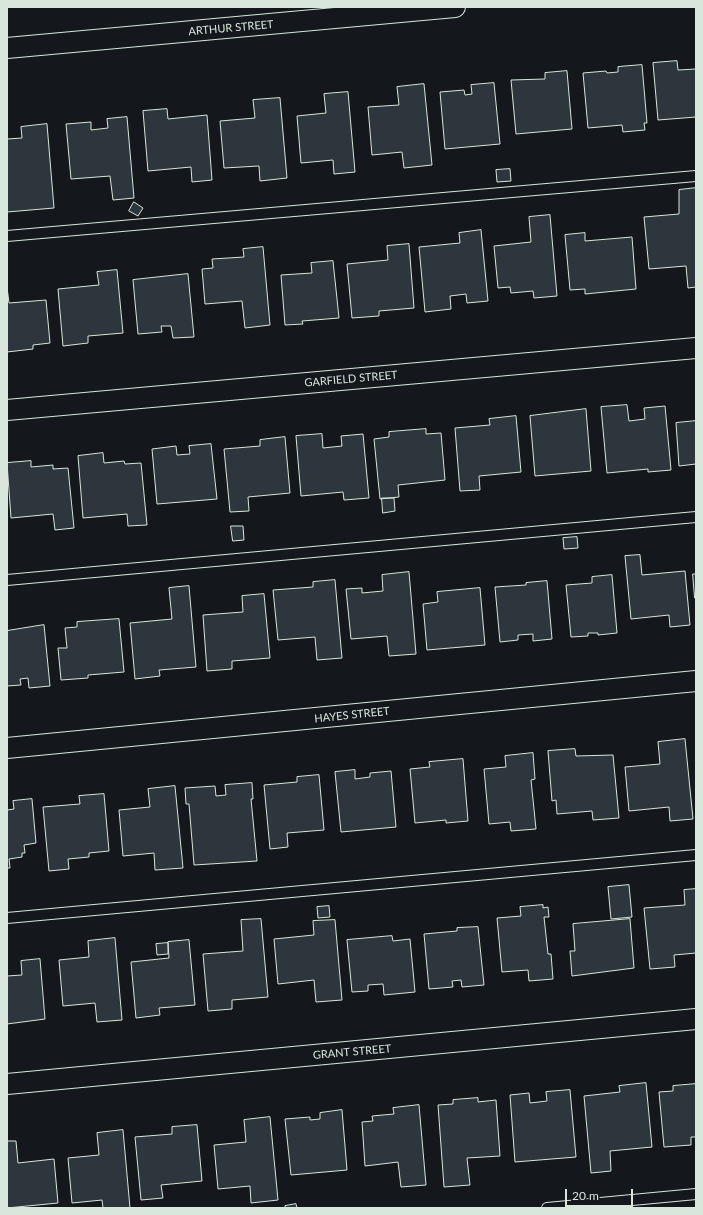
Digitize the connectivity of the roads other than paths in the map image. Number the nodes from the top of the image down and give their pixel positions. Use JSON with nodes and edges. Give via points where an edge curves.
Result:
{"nodes":[{"id":1,"x":455,"y":7,"type":"edge"},
{"id":2,"x":7,"y":48,"type":"edge"},
{"id":3,"x":696,"y":176,"type":"edge"},
{"id":4,"x":7,"y":236,"type":"edge"},
{"id":5,"x":696,"y":348,"type":"edge"},
{"id":6,"x":7,"y":410,"type":"edge"},
{"id":7,"x":696,"y":517,"type":"edge"},
{"id":8,"x":7,"y":580,"type":"edge"},
{"id":9,"x":696,"y":681,"type":"edge"},
{"id":10,"x":7,"y":748,"type":"edge"},
{"id":11,"x":696,"y":855,"type":"edge"},
{"id":12,"x":7,"y":918,"type":"edge"},
{"id":13,"x":696,"y":1019,"type":"edge"},
{"id":14,"x":7,"y":1084,"type":"edge"},
{"id":15,"x":696,"y":1194,"type":"edge"},
{"id":16,"x":547,"y":1208,"type":"edge"}],
"edges":[{"from":1,"to":2,"type":"street","name":"ARTHUR STREET"},
{"from":3,"to":4,"type":"lane"},
{"from":5,"to":6,"type":"street","name":"GARFIELD STREET"},
{"from":7,"to":8,"type":"lane"},
{"from":9,"to":10,"type":"street","name":"HAYES STREET"},
{"from":11,"to":12,"type":"lane"},
{"from":13,"to":14,"type":"street","name":"GRANT STREET"},
{"from":15,"to":16,"type":"lane"}]}
